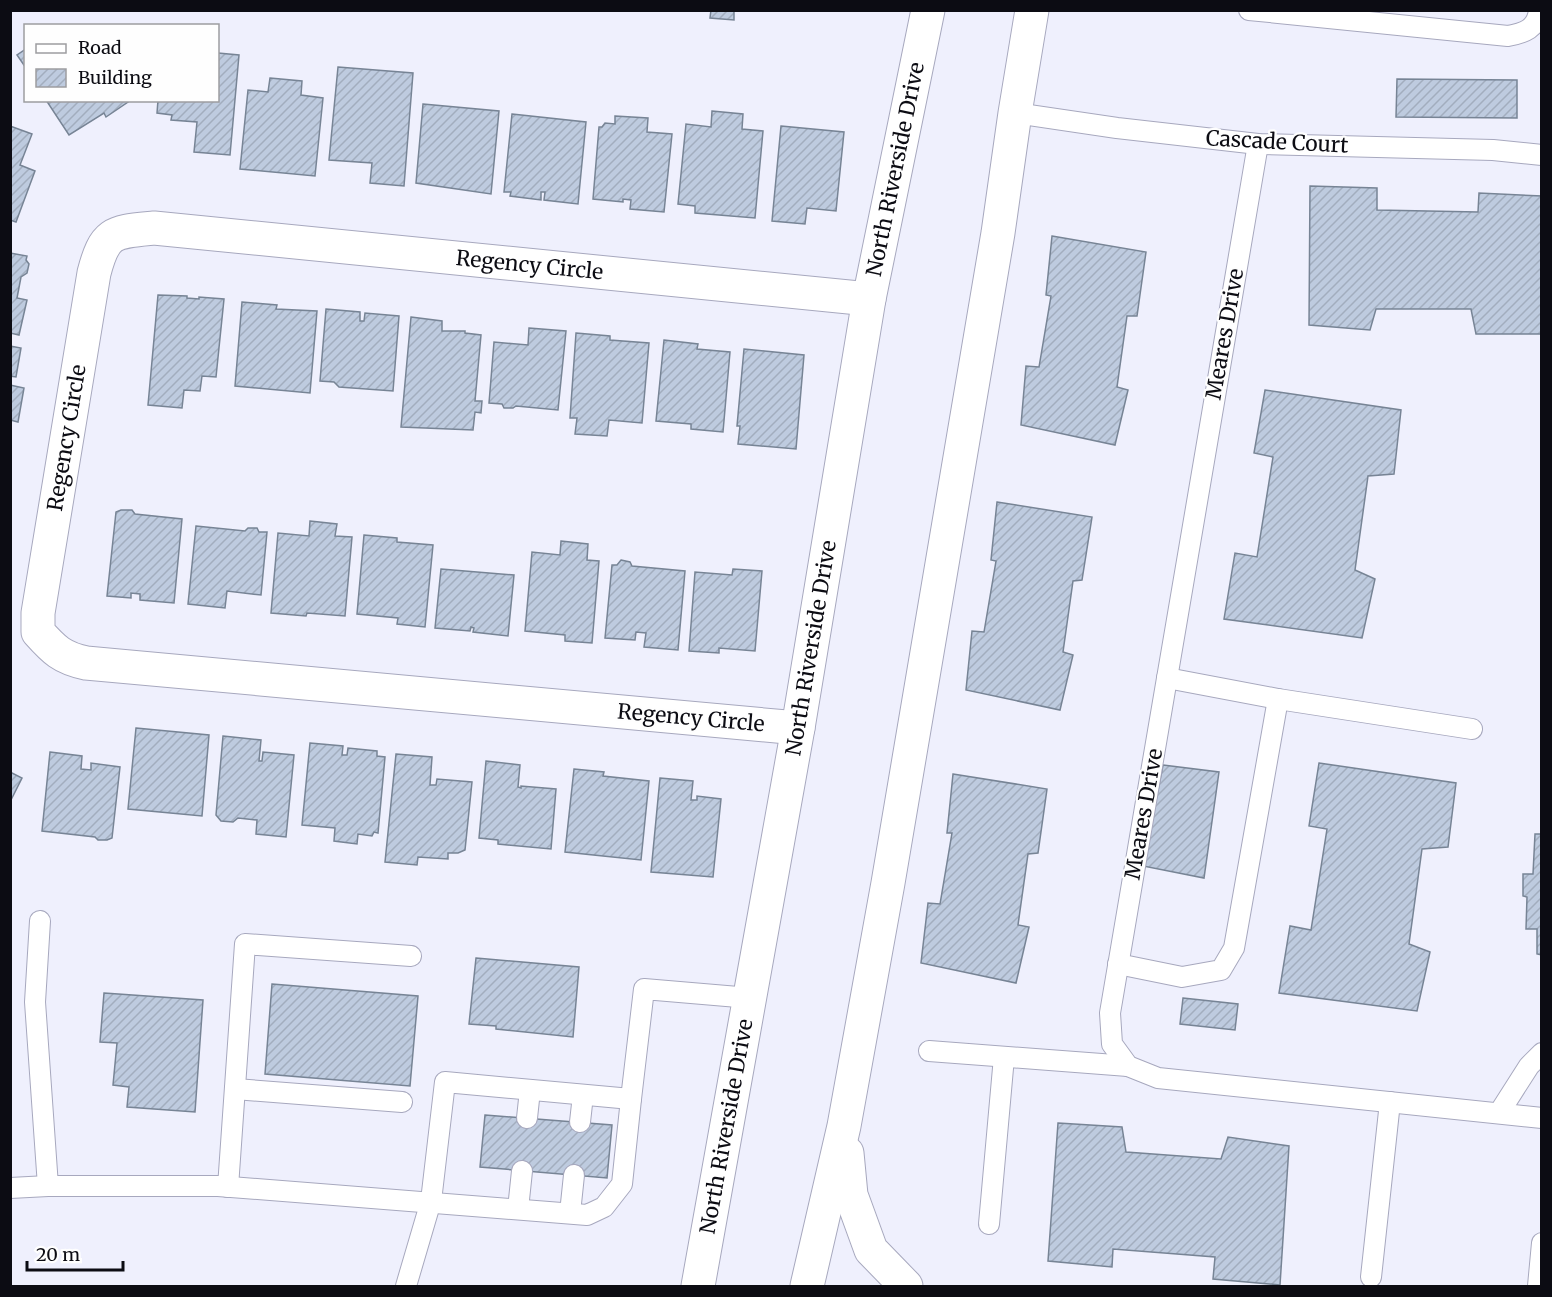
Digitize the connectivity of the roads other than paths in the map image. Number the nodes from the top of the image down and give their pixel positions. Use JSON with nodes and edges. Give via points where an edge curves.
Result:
{"nodes":[{"id":1,"x":927,"y":10,"type":"edge"},
{"id":2,"x":1032,"y":10,"type":"edge"},
{"id":3,"x":1249,"y":10,"type":"edge"},
{"id":4,"x":1539,"y":10,"type":"edge"},
{"id":5,"x":1408,"y":18,"type":"edge"},
{"id":6,"x":1015,"y":113,"type":"junction"},
{"id":7,"x":1257,"y":144,"type":"junction"},
{"id":8,"x":1542,"y":155,"type":"edge"},
{"id":9,"x":869,"y":298,"type":"junction"},
{"id":10,"x":1167,"y":678,"type":"junction"},
{"id":11,"x":1278,"y":699,"type":"junction"},
{"id":12,"x":798,"y":728,"type":"junction"},
{"id":13,"x":1472,"y":729,"type":"dead end"},
{"id":14,"x":40,"y":921,"type":"dead end"},
{"id":15,"x":411,"y":956,"type":"dead end"},
{"id":16,"x":1119,"y":964,"type":"junction"},
{"id":17,"x":750,"y":998,"type":"junction"},
{"id":18,"x":929,"y":1050,"type":"dead end"},
{"id":19,"x":1542,"y":1053,"type":"edge"},
{"id":20,"x":1004,"y":1057,"type":"junction"},
{"id":21,"x":1128,"y":1066,"type":"junction"},
{"id":22,"x":235,"y":1089,"type":"junction"},
{"id":23,"x":530,"y":1089,"type":"junction"},
{"id":24,"x":583,"y":1095,"type":"junction"},
{"id":25,"x":631,"y":1099,"type":"junction"},
{"id":26,"x":402,"y":1102,"type":"dead end"},
{"id":27,"x":1390,"y":1102,"type":"junction"},
{"id":28,"x":1499,"y":1113,"type":"junction"},
{"id":29,"x":527,"y":1118,"type":"dead end"},
{"id":30,"x":1542,"y":1118,"type":"edge"},
{"id":31,"x":580,"y":1122,"type":"dead end"},
{"id":32,"x":844,"y":1126,"type":"junction"},
{"id":33,"x":522,"y":1171,"type":"dead end"},
{"id":34,"x":574,"y":1175,"type":"dead end"},
{"id":35,"x":48,"y":1186,"type":"junction"},
{"id":36,"x":228,"y":1187,"type":"junction"},
{"id":37,"x":10,"y":1188,"type":"edge"},
{"id":38,"x":431,"y":1201,"type":"junction"},
{"id":39,"x":518,"y":1209,"type":"junction"},
{"id":40,"x":570,"y":1213,"type":"junction"},
{"id":41,"x":989,"y":1224,"type":"dead end"},
{"id":42,"x":1542,"y":1244,"type":"edge"},
{"id":43,"x":1371,"y":1277,"type":"dead end"},
{"id":44,"x":406,"y":1287,"type":"edge"},
{"id":45,"x":698,"y":1287,"type":"edge"},
{"id":46,"x":807,"y":1287,"type":"edge"},
{"id":47,"x":906,"y":1287,"type":"edge"},
{"id":48,"x":1538,"y":1287,"type":"edge"}],
"edges":[{"from":1,"to":9,"type":"main road","name":"North Riverside Drive"},
{"from":2,"to":6,"type":"main road"},
{"from":3,"to":5,"type":"lane"},
{"from":4,"to":5,"type":"lane","via":[[1538,20],[1527,33],[1508,36]]},
{"from":6,"to":7,"type":"lane","name":"Cascade Court"},
{"from":6,"to":32,"type":"main road","via":[[988,292]]},
{"from":7,"to":8,"type":"lane","name":"Cascade Court","via":[[1493,150]]},
{"from":7,"to":10,"type":"lane","name":"Meares Drive"},
{"from":9,"to":12,"type":"main road","name":"North Riverside Drive"},
{"from":9,"to":12,"type":"main road","name":"Regency Circle","via":[[154,228],[110,236],[99,251],[93,273],[38,613],[38,632],[55,651],[86,663]]},
{"from":10,"to":11,"type":"lane"},
{"from":10,"to":16,"type":"lane","name":"Meares Drive"},
{"from":11,"to":13,"type":"lane"},
{"from":11,"to":16,"type":"lane","via":[[1234,948],[1221,970],[1182,977]]},
{"from":12,"to":17,"type":"main road","name":"North Riverside Drive"},
{"from":14,"to":35,"type":"lane","via":[[35,1002]]},
{"from":15,"to":22,"type":"lane","via":[[245,944]]},
{"from":16,"to":21,"type":"lane","name":"Meares Drive","via":[[1110,1013],[1112,1044]]},
{"from":17,"to":25,"type":"lane","via":[[644,989]]},
{"from":17,"to":45,"type":"main road","name":"North Riverside Drive"},
{"from":18,"to":20,"type":"lane"},
{"from":19,"to":28,"type":"lane"},
{"from":20,"to":21,"type":"lane"},
{"from":20,"to":41,"type":"lane"},
{"from":21,"to":27,"type":"lane","via":[[1158,1078]]},
{"from":22,"to":26,"type":"lane"},
{"from":22,"to":36,"type":"lane"},
{"from":23,"to":24,"type":"lane"},
{"from":23,"to":29,"type":"lane"},
{"from":23,"to":38,"type":"lane","via":[[445,1082]]},
{"from":24,"to":25,"type":"lane"},
{"from":24,"to":31,"type":"lane"},
{"from":25,"to":40,"type":"lane","via":[[622,1184],[604,1207],[587,1215]]},
{"from":27,"to":28,"type":"lane"},
{"from":27,"to":43,"type":"lane"},
{"from":28,"to":30,"type":"lane"},
{"from":32,"to":46,"type":"main road"},
{"from":32,"to":47,"type":"main road","via":[[851,1195],[872,1250]]},
{"from":33,"to":39,"type":"lane"},
{"from":34,"to":40,"type":"lane"},
{"from":35,"to":36,"type":"lane"},
{"from":35,"to":37,"type":"lane"},
{"from":36,"to":38,"type":"lane"},
{"from":38,"to":39,"type":"lane"},
{"from":38,"to":44,"type":"lane"},
{"from":39,"to":40,"type":"lane"},
{"from":42,"to":48,"type":"lane"}]}
